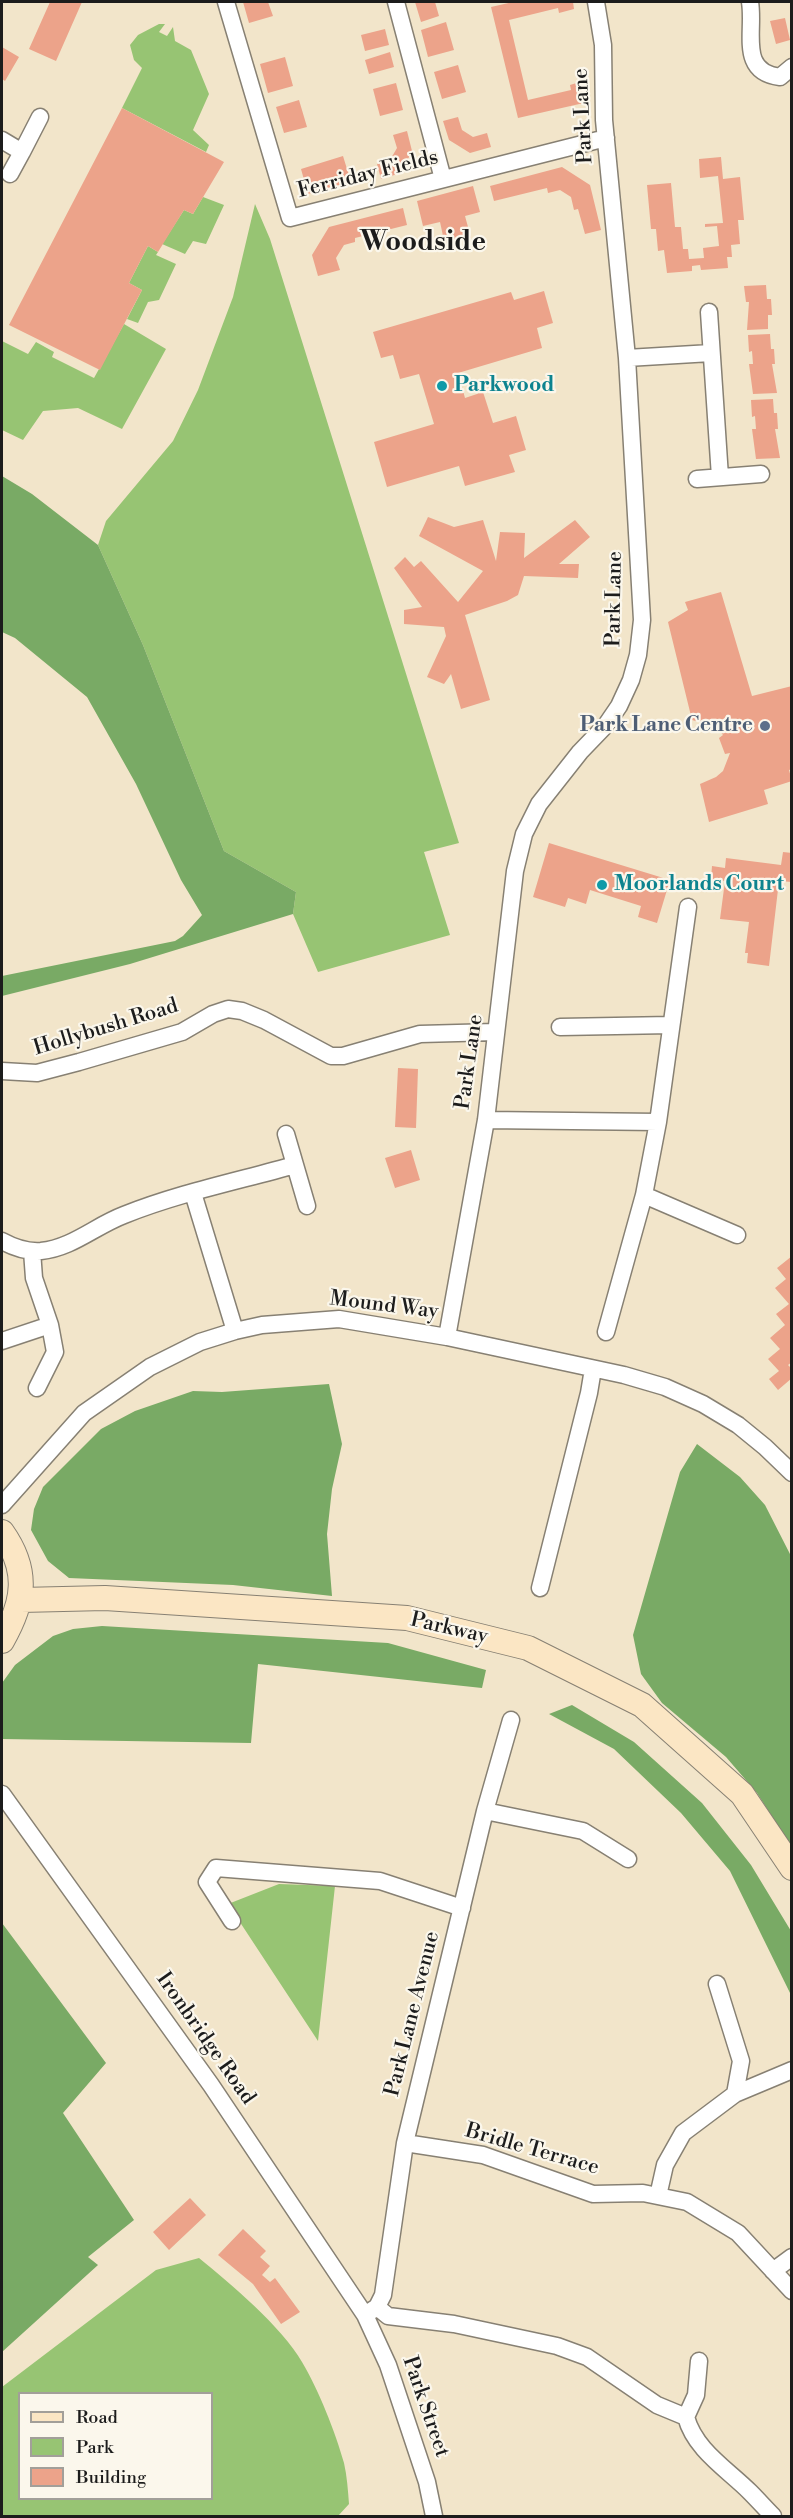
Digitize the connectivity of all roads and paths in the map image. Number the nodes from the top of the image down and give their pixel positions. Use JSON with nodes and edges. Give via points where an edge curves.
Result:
{"nodes":[{"id":1,"x":226,"y":2,"type":"edge"},
{"id":2,"x":396,"y":2,"type":"edge"},
{"id":3,"x":596,"y":2,"type":"edge"},
{"id":4,"x":750,"y":2,"type":"edge"},
{"id":5,"x":792,"y":67,"type":"edge"},
{"id":6,"x":40,"y":117,"type":"dead end"},
{"id":7,"x":606,"y":138,"type":"junction"},
{"id":8,"x":2,"y":140,"type":"edge"},
{"id":9,"x":22,"y":152,"type":"junction"},
{"id":10,"x":10,"y":174,"type":"dead end"},
{"id":11,"x":443,"y":179,"type":"junction"},
{"id":12,"x":709,"y":312,"type":"dead end"},
{"id":13,"x":711,"y":353,"type":"junction"},
{"id":14,"x":627,"y":358,"type":"junction"},
{"id":15,"x":760,"y":474,"type":"dead end"},
{"id":16,"x":720,"y":477,"type":"junction"},
{"id":17,"x":697,"y":479,"type":"dead end"},
{"id":18,"x":688,"y":906,"type":"dead end"},
{"id":19,"x":671,"y":1025,"type":"junction"},
{"id":20,"x":560,"y":1027,"type":"dead end"},
{"id":21,"x":495,"y":1032,"type":"junction"},
{"id":22,"x":2,"y":1071,"type":"edge"},
{"id":23,"x":486,"y":1120,"type":"junction"},
{"id":24,"x":658,"y":1122,"type":"junction"},
{"id":25,"x":286,"y":1134,"type":"dead end"},
{"id":26,"x":295,"y":1165,"type":"junction"},
{"id":27,"x":193,"y":1193,"type":"junction"},
{"id":28,"x":644,"y":1195,"type":"junction"},
{"id":29,"x":307,"y":1206,"type":"dead end"},
{"id":30,"x":737,"y":1235,"type":"dead end"},
{"id":31,"x":2,"y":1241,"type":"edge"},
{"id":32,"x":32,"y":1251,"type":"junction"},
{"id":33,"x":50,"y":1325,"type":"junction"},
{"id":34,"x":236,"y":1331,"type":"junction"},
{"id":35,"x":606,"y":1332,"type":"dead end"},
{"id":36,"x":447,"y":1337,"type":"junction"},
{"id":37,"x":2,"y":1341,"type":"edge"},
{"id":38,"x":593,"y":1368,"type":"junction"},
{"id":39,"x":37,"y":1388,"type":"dead end"},
{"id":40,"x":792,"y":1473,"type":"edge"},
{"id":41,"x":2,"y":1505,"type":"edge"},
{"id":42,"x":2,"y":1532,"type":"edge"},
{"id":43,"x":540,"y":1588,"type":"dead end"},
{"id":44,"x":21,"y":1600,"type":"junction"},
{"id":45,"x":2,"y":1641,"type":"edge"},
{"id":46,"x":511,"y":1720,"type":"dead end"},
{"id":47,"x":2,"y":1794,"type":"edge"},
{"id":48,"x":485,"y":1811,"type":"junction"},
{"id":49,"x":628,"y":1858,"type":"dead end"},
{"id":50,"x":792,"y":1868,"type":"edge"},
{"id":51,"x":462,"y":1908,"type":"junction"},
{"id":52,"x":232,"y":1921,"type":"dead end"},
{"id":53,"x":717,"y":1984,"type":"dead end"},
{"id":54,"x":792,"y":2070,"type":"edge"},
{"id":55,"x":735,"y":2094,"type":"junction"},
{"id":56,"x":405,"y":2143,"type":"junction"},
{"id":57,"x":658,"y":2196,"type":"junction"},
{"id":58,"x":792,"y":2257,"type":"edge"},
{"id":59,"x":773,"y":2271,"type":"junction"},
{"id":60,"x":792,"y":2291,"type":"edge"},
{"id":61,"x":371,"y":2311,"type":"junction"},
{"id":62,"x":699,"y":2361,"type":"dead end"},
{"id":63,"x":686,"y":2417,"type":"junction"},
{"id":64,"x":434,"y":2517,"type":"edge"},
{"id":65,"x":773,"y":2517,"type":"edge"}],
"edges":[{"from":1,"to":11,"type":"street","name":"Ferriday Fields","via":[[290,218]]},
{"from":2,"to":11,"type":"street"},
{"from":3,"to":7,"type":"street","name":"Park Lane","via":[[603,45]]},
{"from":4,"to":5,"type":"street","via":[[752,59],[770,76],[780,77]]},
{"from":6,"to":9,"type":"street"},
{"from":7,"to":11,"type":"street","name":"Ferriday Fields"},
{"from":7,"to":14,"type":"street","name":"Park Lane"},
{"from":8,"to":9,"type":"street"},
{"from":9,"to":10,"type":"street"},
{"from":12,"to":13,"type":"street"},
{"from":13,"to":14,"type":"street"},
{"from":13,"to":16,"type":"street"},
{"from":14,"to":21,"type":"street","name":"Park Lane","via":[[642,610],[638,655],[619,706],[538,804],[524,834],[515,871]]},
{"from":15,"to":16,"type":"street"},
{"from":16,"to":17,"type":"street"},
{"from":18,"to":19,"type":"street"},
{"from":19,"to":20,"type":"street"},
{"from":19,"to":24,"type":"street"},
{"from":21,"to":22,"type":"street","name":"Hollybush Road","via":[[420,1034],[344,1056],[331,1056],[264,1020],[228,1009],[182,1032],[69,1065],[38,1073]]},
{"from":21,"to":23,"type":"street","name":"Park Lane"},
{"from":23,"to":24,"type":"street"},
{"from":23,"to":36,"type":"street","name":"Park Lane"},
{"from":24,"to":28,"type":"street"},
{"from":25,"to":26,"type":"street"},
{"from":26,"to":27,"type":"street"},
{"from":26,"to":29,"type":"street"},
{"from":27,"to":32,"type":"street","via":[[122,1215],[70,1243]]},
{"from":27,"to":34,"type":"street"},
{"from":28,"to":30,"type":"street"},
{"from":28,"to":35,"type":"street"},
{"from":31,"to":32,"type":"street"},
{"from":32,"to":33,"type":"street","via":[[34,1278]]},
{"from":33,"to":37,"type":"street"},
{"from":33,"to":39,"type":"street","via":[[55,1352]]},
{"from":34,"to":36,"type":"street","name":"Mound Way","via":[[339,1319]]},
{"from":34,"to":41,"type":"street","name":"Mound Way","via":[[201,1342],[150,1367],[84,1413]]},
{"from":36,"to":38,"type":"street","name":"Mound Way"},
{"from":38,"to":40,"type":"street","name":"Mound Way","via":[[640,1379],[703,1404],[754,1437]]},
{"from":38,"to":43,"type":"street"},
{"from":42,"to":44,"type":"main road","via":[[14,1549],[22,1578]]},
{"from":44,"to":45,"type":"main road"},
{"from":44,"to":50,"type":"main road","name":"Parkway","via":[[105,1598],[407,1618],[528,1648],[642,1705],[742,1794]]},
{"from":46,"to":48,"type":"street","name":"Park Lane Avenue"},
{"from":47,"to":61,"type":"street","name":"Ironbridge Road"},
{"from":48,"to":49,"type":"street","via":[[583,1831]]},
{"from":48,"to":51,"type":"street","name":"Park Lane Avenue"},
{"from":51,"to":52,"type":"street","via":[[381,1881],[216,1868],[207,1882]]},
{"from":51,"to":56,"type":"street","name":"Park Lane Avenue"},
{"from":53,"to":55,"type":"street","via":[[741,2061]]},
{"from":54,"to":55,"type":"street"},
{"from":55,"to":57,"type":"street","via":[[683,2133],[665,2165]]},
{"from":56,"to":57,"type":"street","name":"Bridle Terrace","via":[[483,2155],[593,2194]]},
{"from":56,"to":61,"type":"street","name":"Park Lane Avenue","via":[[383,2295]]},
{"from":57,"to":59,"type":"street","name":"Bridle Terrace","via":[[687,2202],[738,2233]]},
{"from":58,"to":59,"type":"street"},
{"from":59,"to":60,"type":"street","name":"Bridle Terrace"},
{"from":61,"to":63,"type":"street","via":[[557,2346],[587,2357],[657,2405]]},
{"from":61,"to":64,"type":"street","name":"Park Street","via":[[427,2482]]},
{"from":62,"to":63,"type":"street","via":[[696,2395]]},
{"from":63,"to":65,"type":"street","via":[[691,2433],[714,2460]]}]}
